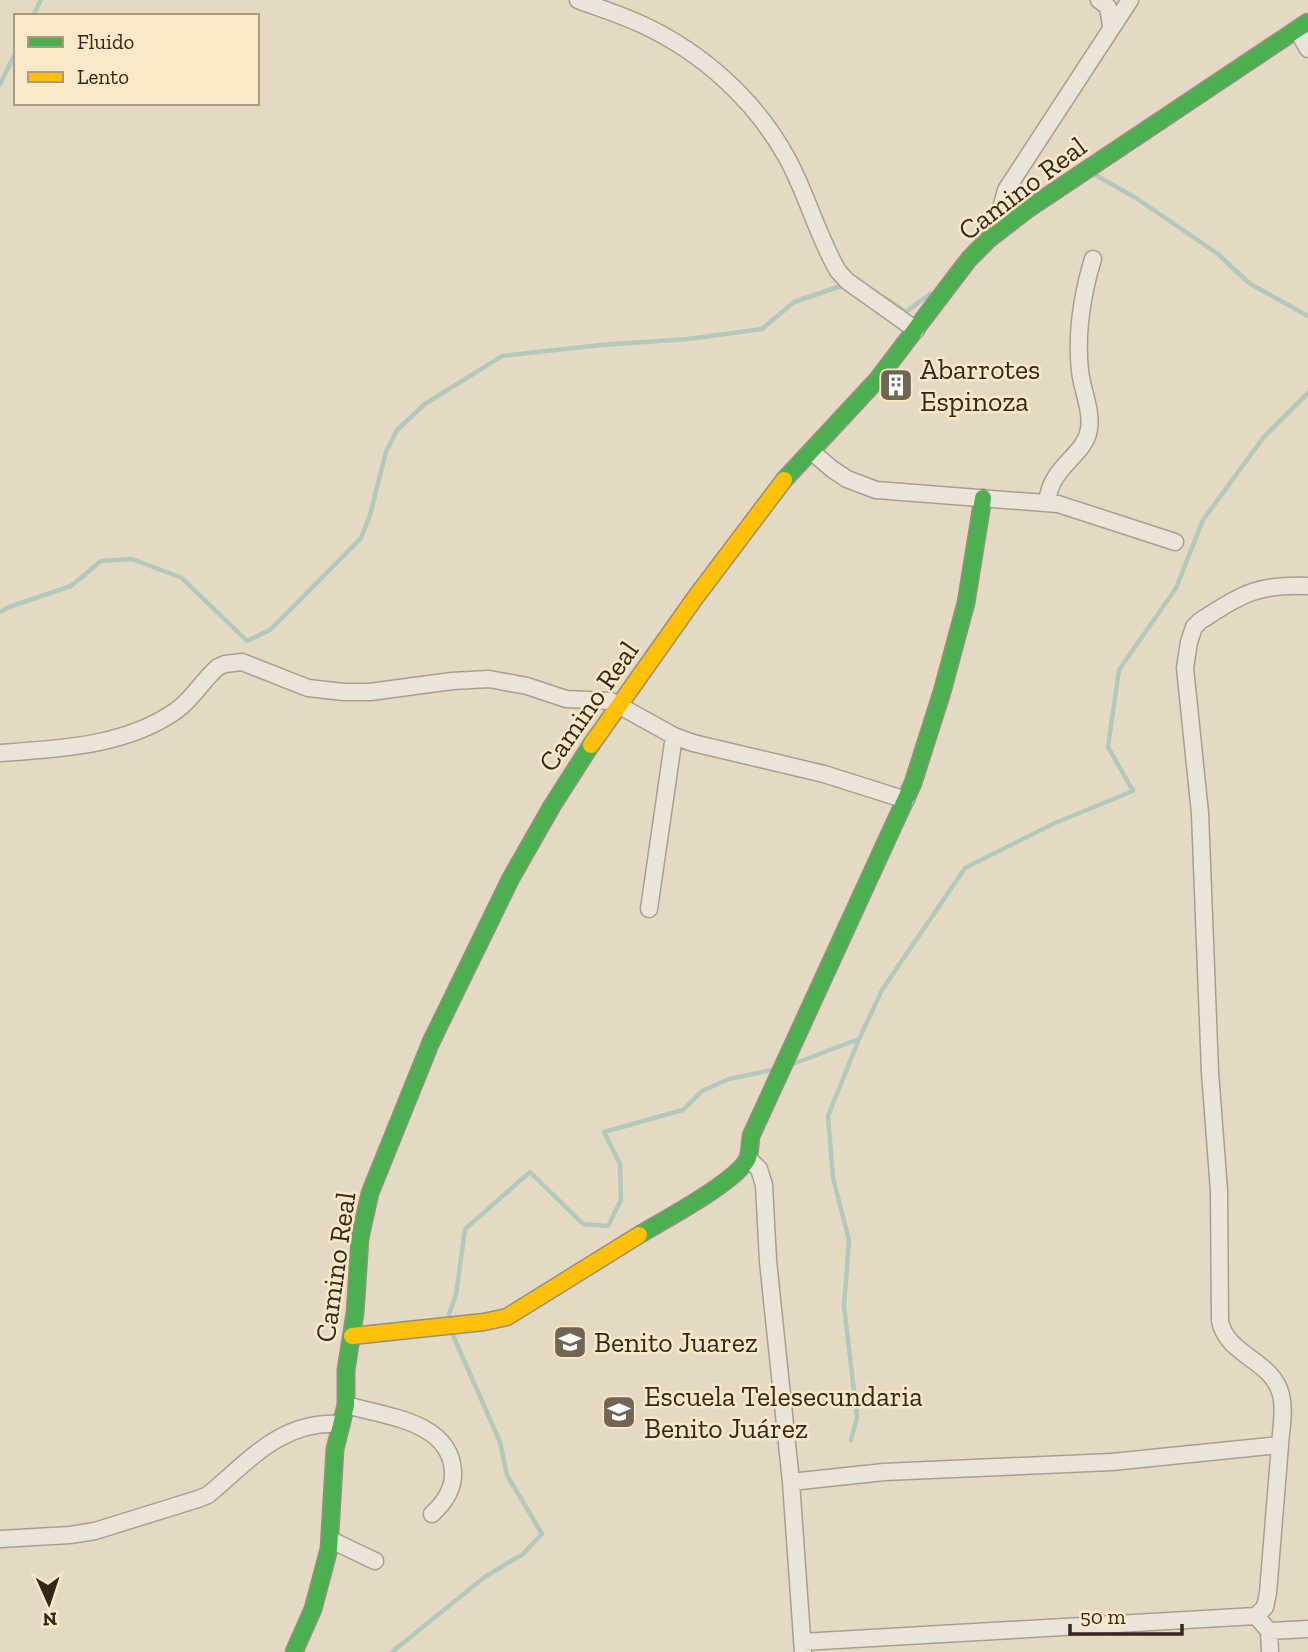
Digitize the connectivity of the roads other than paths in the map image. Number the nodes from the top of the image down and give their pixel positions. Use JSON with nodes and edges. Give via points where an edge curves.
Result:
{"nodes":[{"id":1,"x":578,"y":0,"type":"edge"},
{"id":2,"x":1099,"y":0,"type":"edge"},
{"id":3,"x":1130,"y":0,"type":"edge"},
{"id":4,"x":1111,"y":26,"type":"junction"},
{"id":5,"x":1302,"y":26,"type":"edge"},
{"id":6,"x":1308,"y":49,"type":"edge"},
{"id":7,"x":1004,"y":226,"type":"junction"},
{"id":8,"x":1093,"y":259,"type":"dead end"},
{"id":9,"x":916,"y":330,"type":"junction"},
{"id":10,"x":811,"y":451,"type":"junction"},
{"id":11,"x":983,"y":498,"type":"junction"},
{"id":12,"x":1047,"y":502,"type":"junction"},
{"id":13,"x":1175,"y":542,"type":"dead end"},
{"id":14,"x":1308,"y":586,"type":"edge"},
{"id":15,"x":619,"y":705,"type":"junction"},
{"id":16,"x":674,"y":736,"type":"junction"},
{"id":17,"x":0,"y":753,"type":"edge"},
{"id":18,"x":906,"y":800,"type":"junction"},
{"id":19,"x":649,"y":909,"type":"dead end"},
{"id":20,"x":748,"y":1158,"type":"junction"},
{"id":21,"x":352,"y":1336,"type":"junction"},
{"id":22,"x":346,"y":1405,"type":"junction"},
{"id":23,"x":340,"y":1424,"type":"junction"},
{"id":24,"x":1280,"y":1445,"type":"junction"},
{"id":25,"x":791,"y":1482,"type":"junction"},
{"id":26,"x":432,"y":1514,"type":"dead end"},
{"id":27,"x":0,"y":1539,"type":"edge"},
{"id":28,"x":331,"y":1540,"type":"junction"},
{"id":29,"x":375,"y":1560,"type":"dead end"},
{"id":30,"x":1256,"y":1616,"type":"junction"},
{"id":31,"x":1308,"y":1629,"type":"edge"},
{"id":32,"x":1269,"y":1631,"type":"junction"},
{"id":33,"x":802,"y":1647,"type":"edge"},
{"id":34,"x":294,"y":1652,"type":"edge"},
{"id":35,"x":1270,"y":1652,"type":"edge"}],
"edges":[{"from":1,"to":9,"type":"street","via":[[672,40],[727,81],[756,112],[786,156],[838,271]]},
{"from":2,"to":4,"type":"street","via":[[1108,7]]},
{"from":3,"to":4,"type":"street"},
{"from":4,"to":7,"type":"street","via":[[1006,190],[1001,208]]},
{"from":5,"to":6,"type":"street"},
{"from":5,"to":7,"type":"street","name":"Camino Real"},
{"from":7,"to":9,"type":"street","name":"Camino Real","via":[[969,259]]},
{"from":8,"to":12,"type":"street","via":[[1085,285],[1079,345],[1089,430],[1082,446],[1059,470]]},
{"from":9,"to":10,"type":"street","name":"Camino Real"},
{"from":10,"to":11,"type":"street","via":[[847,479],[876,490]]},
{"from":10,"to":15,"type":"street","name":"Camino Real","via":[[775,490]]},
{"from":11,"to":12,"type":"street"},
{"from":11,"to":18,"type":"street","via":[[966,603]]},
{"from":12,"to":13,"type":"street"},
{"from":14,"to":24,"type":"street","via":[[1251,590],[1200,621],[1191,635],[1185,668],[1202,854],[1221,1245],[1220,1321],[1230,1344],[1257,1362],[1277,1384],[1283,1405]]},
{"from":15,"to":16,"type":"street"},
{"from":15,"to":17,"type":"street","via":[[599,699],[566,699],[489,679],[370,692],[323,691],[234,662],[218,667],[179,708],[141,730],[93,743]]},
{"from":15,"to":21,"type":"street","name":"Camino Real","via":[[511,878],[394,1129],[362,1224]]},
{"from":16,"to":18,"type":"street"},
{"from":16,"to":19,"type":"street"},
{"from":18,"to":20,"type":"street","via":[[751,1136]]},
{"from":20,"to":21,"type":"street","via":[[722,1184],[507,1317]]},
{"from":20,"to":25,"type":"street","via":[[759,1169],[764,1185]]},
{"from":21,"to":22,"type":"street","name":"Camino Real"},
{"from":22,"to":23,"type":"street","name":"Camino Real"},
{"from":22,"to":26,"type":"street","via":[[419,1426],[442,1441],[452,1460],[453,1475],[449,1492]]},
{"from":23,"to":27,"type":"street","via":[[286,1432],[198,1499],[95,1531]]},
{"from":23,"to":28,"type":"street","name":"Camino Real"},
{"from":24,"to":25,"type":"street","via":[[1135,1461],[884,1472]]},
{"from":24,"to":30,"type":"street","via":[[1268,1593]]},
{"from":25,"to":33,"type":"street"},
{"from":28,"to":29,"type":"street"},
{"from":28,"to":34,"type":"street","name":"Camino Real","via":[[321,1587]]},
{"from":30,"to":32,"type":"street"},
{"from":30,"to":33,"type":"street"},
{"from":31,"to":32,"type":"street"},
{"from":32,"to":35,"type":"street"}]}
